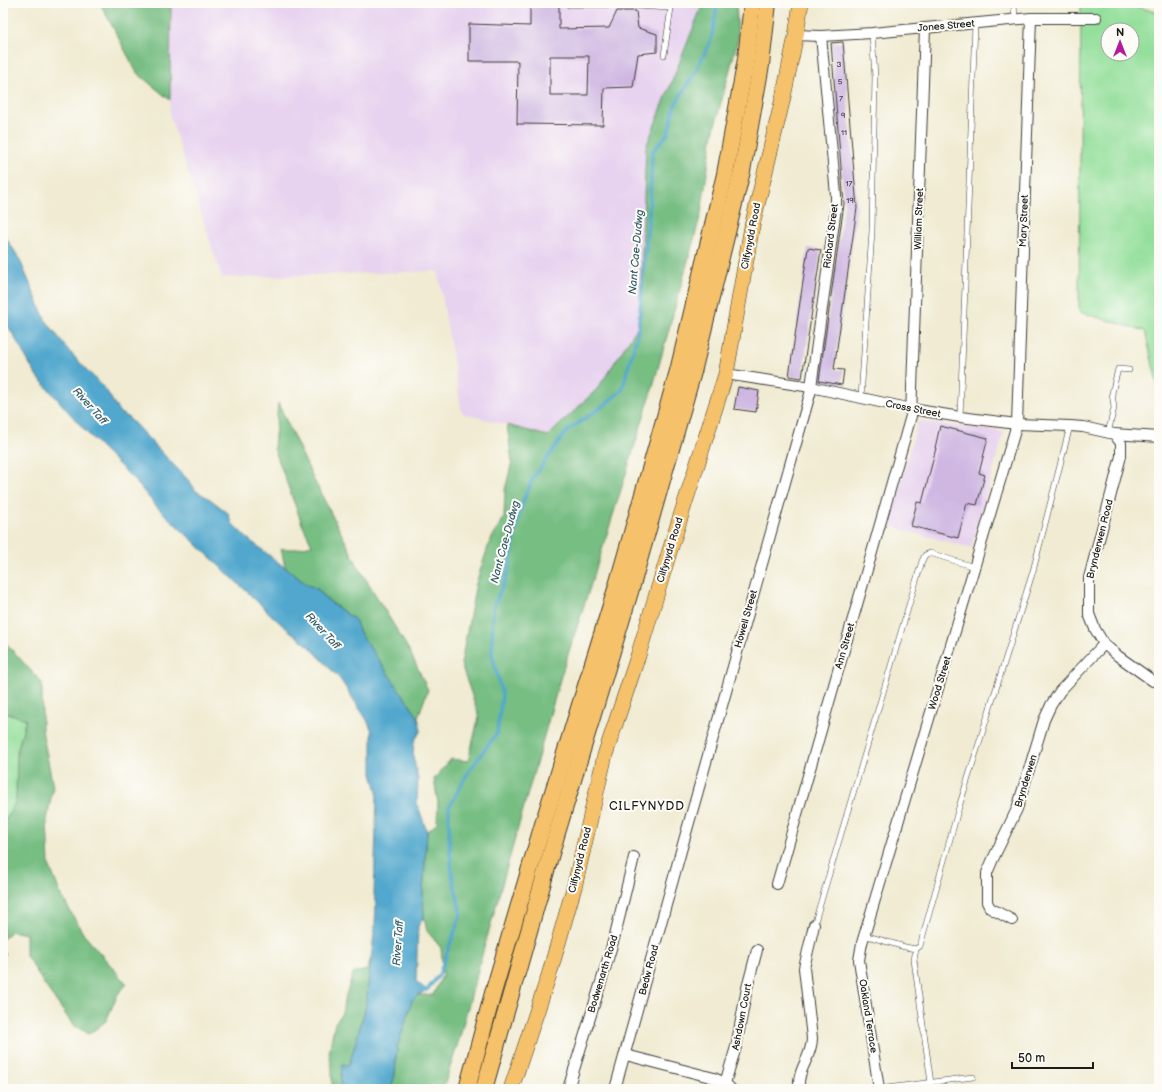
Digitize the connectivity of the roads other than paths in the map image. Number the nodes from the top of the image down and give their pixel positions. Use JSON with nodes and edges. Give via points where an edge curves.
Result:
{"nodes":[{"id":1,"x":752,"y":3,"type":"edge"},
{"id":2,"x":768,"y":3,"type":"edge"},
{"id":3,"x":801,"y":3,"type":"edge"},
{"id":4,"x":1014,"y":3,"type":"edge"},
{"id":5,"x":569,"y":4,"type":"edge"},
{"id":6,"x":617,"y":4,"type":"edge"},
{"id":7,"x":1031,"y":18,"type":"junction"},
{"id":8,"x":1096,"y":18,"type":"dead end"},
{"id":9,"x":1015,"y":20,"type":"junction"},
{"id":10,"x":975,"y":24,"type":"junction"},
{"id":11,"x":925,"y":28,"type":"junction"},
{"id":12,"x":872,"y":33,"type":"junction"},
{"id":13,"x":796,"y":35,"type":"junction"},
{"id":14,"x":821,"y":36,"type":"junction"},
{"id":15,"x":664,"y":55,"type":"dead end"},
{"id":16,"x":1129,"y":370,"type":"dead end"},
{"id":17,"x":726,"y":374,"type":"junction"},
{"id":18,"x":811,"y":387,"type":"junction"},
{"id":19,"x":861,"y":398,"type":"junction"},
{"id":20,"x":912,"y":409,"type":"junction"},
{"id":21,"x":960,"y":417,"type":"junction"},
{"id":22,"x":1017,"y":424,"type":"junction"},
{"id":23,"x":1070,"y":426,"type":"junction"},
{"id":24,"x":1108,"y":433,"type":"junction"},
{"id":25,"x":1159,"y":437,"type":"edge"},
{"id":26,"x":974,"y":567,"type":"junction"},
{"id":27,"x":1104,"y":644,"type":"junction"},
{"id":28,"x":1153,"y":681,"type":"dead end"},
{"id":29,"x":681,"y":851,"type":"joint"},
{"id":30,"x":634,"y":857,"type":"dead end"},
{"id":31,"x":777,"y":884,"type":"dead end"},
{"id":32,"x":1012,"y":920,"type":"dead end"},
{"id":33,"x":814,"y":925,"type":"joint"},
{"id":34,"x":863,"y":939,"type":"junction"},
{"id":35,"x":916,"y":949,"type":"junction"},
{"id":36,"x":757,"y":950,"type":"dead end"},
{"id":37,"x":626,"y":1055,"type":"junction"},
{"id":38,"x":973,"y":1077,"type":"dead end"},
{"id":39,"x":931,"y":1083,"type":"junction"},
{"id":40,"x":728,"y":1086,"type":"edge"},
{"id":41,"x":467,"y":1089,"type":"edge"},
{"id":42,"x":484,"y":1089,"type":"edge"},
{"id":43,"x":511,"y":1089,"type":"edge"},
{"id":44,"x":568,"y":1089,"type":"edge"},
{"id":45,"x":615,"y":1089,"type":"edge"},
{"id":46,"x":799,"y":1089,"type":"edge"},
{"id":47,"x":879,"y":1089,"type":"edge"}],
"edges":[{"from":1,"to":41,"type":"highway","via":[[746,59],[725,174],[678,370],[616,589],[543,824]]},
{"from":2,"to":42,"type":"highway","via":[[761,65],[742,171],[694,372],[556,836]]},
{"from":3,"to":13,"type":"main road","name":"Cilfynydd Road"},
{"from":4,"to":9,"type":"lane"},
{"from":5,"to":6,"type":"lane"},
{"from":6,"to":15,"type":"lane","via":[[671,8]]},
{"from":7,"to":8,"type":"street","name":"Jones Street"},
{"from":7,"to":9,"type":"street","name":"Jones Street"},
{"from":7,"to":22,"type":"street","name":"Mary Street"},
{"from":9,"to":10,"type":"street","name":"Jones Street"},
{"from":10,"to":11,"type":"street","name":"Jones Street"},
{"from":10,"to":21,"type":"lane"},
{"from":11,"to":12,"type":"street","name":"Jones Street"},
{"from":11,"to":20,"type":"street","name":"William Street"},
{"from":12,"to":14,"type":"street","name":"Jones Street"},
{"from":12,"to":19,"type":"lane","via":[[875,77],[872,230]]},
{"from":13,"to":14,"type":"street","name":"Jones Street"},
{"from":13,"to":17,"type":"main road","name":"Cilfynydd Road","via":[[752,226]]},
{"from":14,"to":18,"type":"street","name":"Richard Street","via":[[836,208]]},
{"from":16,"to":24,"type":"lane","via":[[1118,369],[1112,393],[1114,408]]},
{"from":17,"to":18,"type":"street","name":"Cross Street"},
{"from":17,"to":43,"type":"main road","name":"Cilfynydd Road","via":[[605,755],[549,975]]},
{"from":18,"to":19,"type":"street","name":"Cross Street"},
{"from":18,"to":29,"type":"street","name":"Howell Street"},
{"from":19,"to":20,"type":"street","name":"Cross Street"},
{"from":20,"to":21,"type":"street","name":"Cross Street"},
{"from":20,"to":31,"type":"street","name":"Ann Street"},
{"from":21,"to":22,"type":"street","name":"Cross Street"},
{"from":22,"to":23,"type":"street","name":"Cross Street"},
{"from":22,"to":26,"type":"street","name":"Wood Street"},
{"from":23,"to":24,"type":"street","name":"Cross Street"},
{"from":23,"to":35,"type":"lane","via":[[1029,586],[959,807],[920,946]]},
{"from":24,"to":25,"type":"street","name":"Cross Street"},
{"from":24,"to":27,"type":"street","name":"Brynderwen Road","via":[[1121,443],[1121,456],[1089,578],[1088,596],[1089,614]]},
{"from":26,"to":33,"type":"lane","via":[[930,553],[925,555],[922,561]]},
{"from":26,"to":34,"type":"street","name":"Wood Street"},
{"from":27,"to":28,"type":"street","name":"Brynderwen Road"},
{"from":27,"to":32,"type":"street","name":"Brynderwen","via":[[1060,691],[1051,705],[1017,809],[987,872],[987,902],[990,908]]},
{"from":29,"to":37,"type":"street","name":"Bedw Road"},
{"from":30,"to":44,"type":"street","name":"Bodwenarth Road","via":[[607,964]]},
{"from":33,"to":46,"type":"street","via":[[804,968],[812,1046],[800,1071]]},
{"from":34,"to":35,"type":"lane"},
{"from":34,"to":47,"type":"street","name":"Oakland Terrace","via":[[860,960]]},
{"from":35,"to":39,"type":"lane","via":[[914,960]]},
{"from":36,"to":40,"type":"street","name":"Ashdown Court"},
{"from":37,"to":40,"type":"street","via":[[714,1078]]},
{"from":37,"to":45,"type":"street","name":"Bedw Road"},
{"from":38,"to":39,"type":"lane"},
{"from":39,"to":47,"type":"lane"}]}
